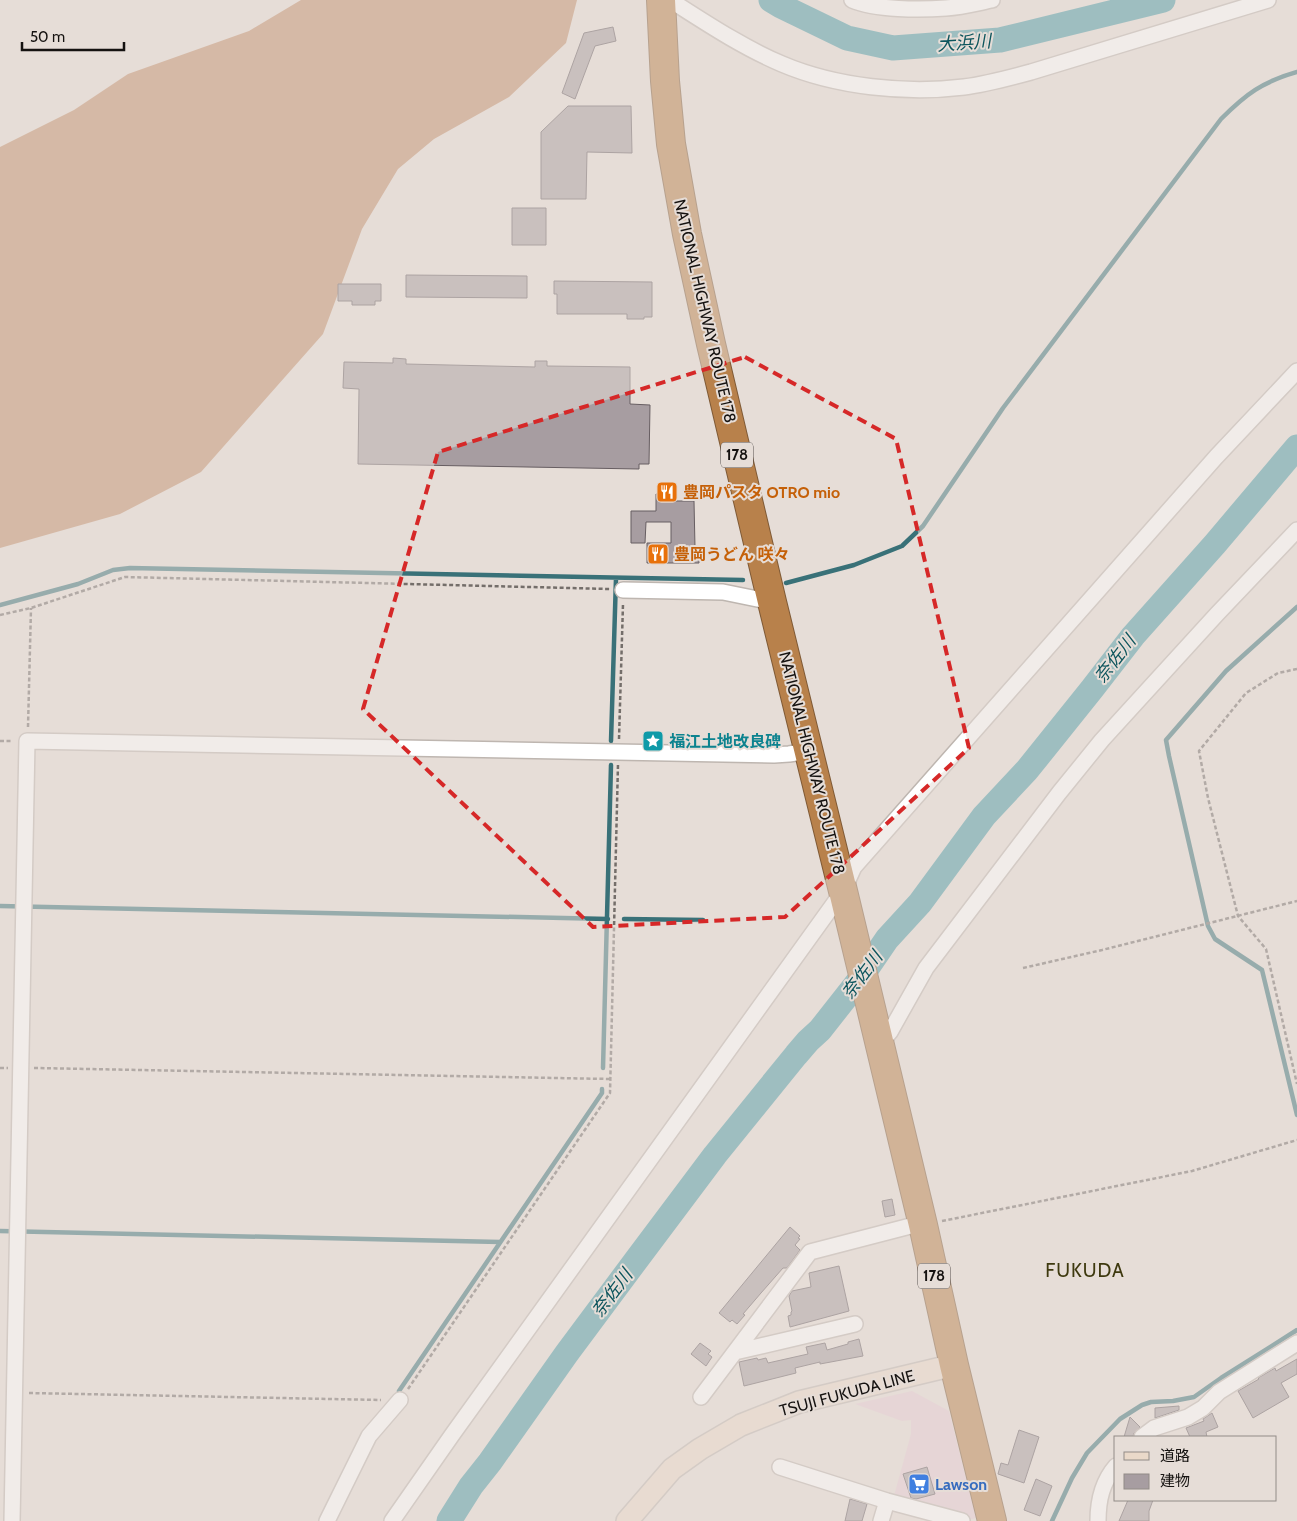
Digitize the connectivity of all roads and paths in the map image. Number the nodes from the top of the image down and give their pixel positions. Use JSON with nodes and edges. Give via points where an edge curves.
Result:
{"nodes":[{"id":1,"x":852,"y":0,"type":"edge"},
{"id":2,"x":992,"y":0,"type":"edge"},
{"id":3,"x":1268,"y":0,"type":"edge"},
{"id":4,"x":661,"y":3,"type":"edge"},
{"id":5,"x":1297,"y":371,"type":"edge"},
{"id":6,"x":1297,"y":530,"type":"edge"},
{"id":7,"x":623,"y":590,"type":"junction"},
{"id":8,"x":772,"y":602,"type":"junction"},
{"id":9,"x":31,"y":608,"type":"junction"},
{"id":10,"x":0,"y":615,"type":"edge"},
{"id":11,"x":1297,"y":669,"type":"edge"},
{"id":12,"x":28,"y":741,"type":"junction"},
{"id":13,"x":809,"y":751,"type":"junction"},
{"id":14,"x":618,"y":753,"type":"junction"},
{"id":15,"x":845,"y":898,"type":"junction"},
{"id":16,"x":1297,"y":901,"type":"edge"},
{"id":17,"x":1238,"y":916,"type":"junction"},
{"id":18,"x":1023,"y":968,"type":"dead end"},
{"id":19,"x":878,"y":1038,"type":"junction"},
{"id":20,"x":21,"y":1068,"type":"junction"},
{"id":21,"x":610,"y":1079,"type":"junction"},
{"id":22,"x":1297,"y":1084,"type":"edge"},
{"id":23,"x":1297,"y":1140,"type":"edge"},
{"id":24,"x":923,"y":1224,"type":"junction"},
{"id":25,"x":855,"y":1324,"type":"dead end"},
{"id":26,"x":1297,"y":1343,"type":"edge"},
{"id":27,"x":735,"y":1352,"type":"junction"},
{"id":28,"x":954,"y":1365,"type":"junction"},
{"id":29,"x":14,"y":1393,"type":"junction"},
{"id":30,"x":701,"y":1396,"type":"dead end"},
{"id":31,"x":400,"y":1400,"type":"junction"},
{"id":32,"x":1143,"y":1436,"type":"edge"},
{"id":33,"x":780,"y":1466,"type":"dead end"},
{"id":34,"x":1114,"y":1469,"type":"edge"},
{"id":35,"x":887,"y":1500,"type":"junction"},
{"id":36,"x":12,"y":1521,"type":"edge"},
{"id":37,"x":327,"y":1521,"type":"edge"},
{"id":38,"x":392,"y":1521,"type":"edge"},
{"id":39,"x":627,"y":1521,"type":"edge"},
{"id":40,"x":881,"y":1521,"type":"edge"},
{"id":41,"x":962,"y":1521,"type":"edge"},
{"id":42,"x":992,"y":1521,"type":"edge"},
{"id":43,"x":1098,"y":1521,"type":"edge"}],
"edges":[{"from":1,"to":2,"type":"street","via":[[888,8],[946,8]]},
{"from":3,"to":4,"type":"street","via":[[1031,72],[966,87],[938,89],[873,86],[812,74],[756,52]]},
{"from":4,"to":8,"type":"highway","name":"NATIONAL HIGHWAY ROUTE 178","number":"178","via":[[667,113],[680,205]]},
{"from":5,"to":15,"type":"street","via":[[1216,457],[854,867]]},
{"from":6,"to":19,"type":"street","via":[[1102,740],[926,968],[890,1032]]},
{"from":7,"to":8,"type":"street","via":[[723,592]]},
{"from":7,"to":9,"type":"path","via":[[125,577]]},
{"from":7,"to":14,"type":"path"},
{"from":8,"to":13,"type":"highway","name":"NATIONAL HIGHWAY ROUTE 178","number":"178"},
{"from":9,"to":10,"type":"path"},
{"from":9,"to":12,"type":"path"},
{"from":11,"to":17,"type":"path","via":[[1278,673],[1246,693],[1199,751]]},
{"from":12,"to":14,"type":"street"},
{"from":12,"to":20,"type":"street"},
{"from":13,"to":14,"type":"street","via":[[783,755]]},
{"from":13,"to":15,"type":"highway","name":"NATIONAL HIGHWAY ROUTE 178","number":"178"},
{"from":14,"to":21,"type":"path"},
{"from":15,"to":19,"type":"highway","name":"NATIONAL HIGHWAY ROUTE 178","number":"178"},
{"from":15,"to":38,"type":"street"},
{"from":16,"to":17,"type":"path"},
{"from":17,"to":18,"type":"path"},
{"from":17,"to":22,"type":"path","via":[[1266,949]]},
{"from":19,"to":24,"type":"highway","name":"NATIONAL HIGHWAY ROUTE 178","number":"178"},
{"from":20,"to":21,"type":"path"},
{"from":20,"to":29,"type":"street"},
{"from":21,"to":31,"type":"path","via":[[610,1093]]},
{"from":23,"to":24,"type":"path","via":[[1192,1171]]},
{"from":24,"to":27,"type":"street","via":[[810,1252]]},
{"from":24,"to":28,"type":"highway","name":"NATIONAL HIGHWAY ROUTE 178","number":"178"},
{"from":25,"to":27,"type":"street"},
{"from":26,"to":32,"type":"street","via":[[1219,1392],[1203,1408],[1188,1417],[1154,1428]]},
{"from":27,"to":30,"type":"street"},
{"from":28,"to":39,"type":"main road","name":"TSUJI FUKUDA LINE","via":[[799,1402],[741,1425],[672,1470]]},
{"from":28,"to":42,"type":"highway","name":"NATIONAL HIGHWAY ROUTE 178","number":"178"},
{"from":29,"to":31,"type":"path"},
{"from":29,"to":36,"type":"street"},
{"from":31,"to":37,"type":"street","via":[[369,1436]]},
{"from":33,"to":35,"type":"street"},
{"from":34,"to":43,"type":"street","via":[[1103,1487]]},
{"from":35,"to":40,"type":"street"},
{"from":35,"to":41,"type":"street"}]}
